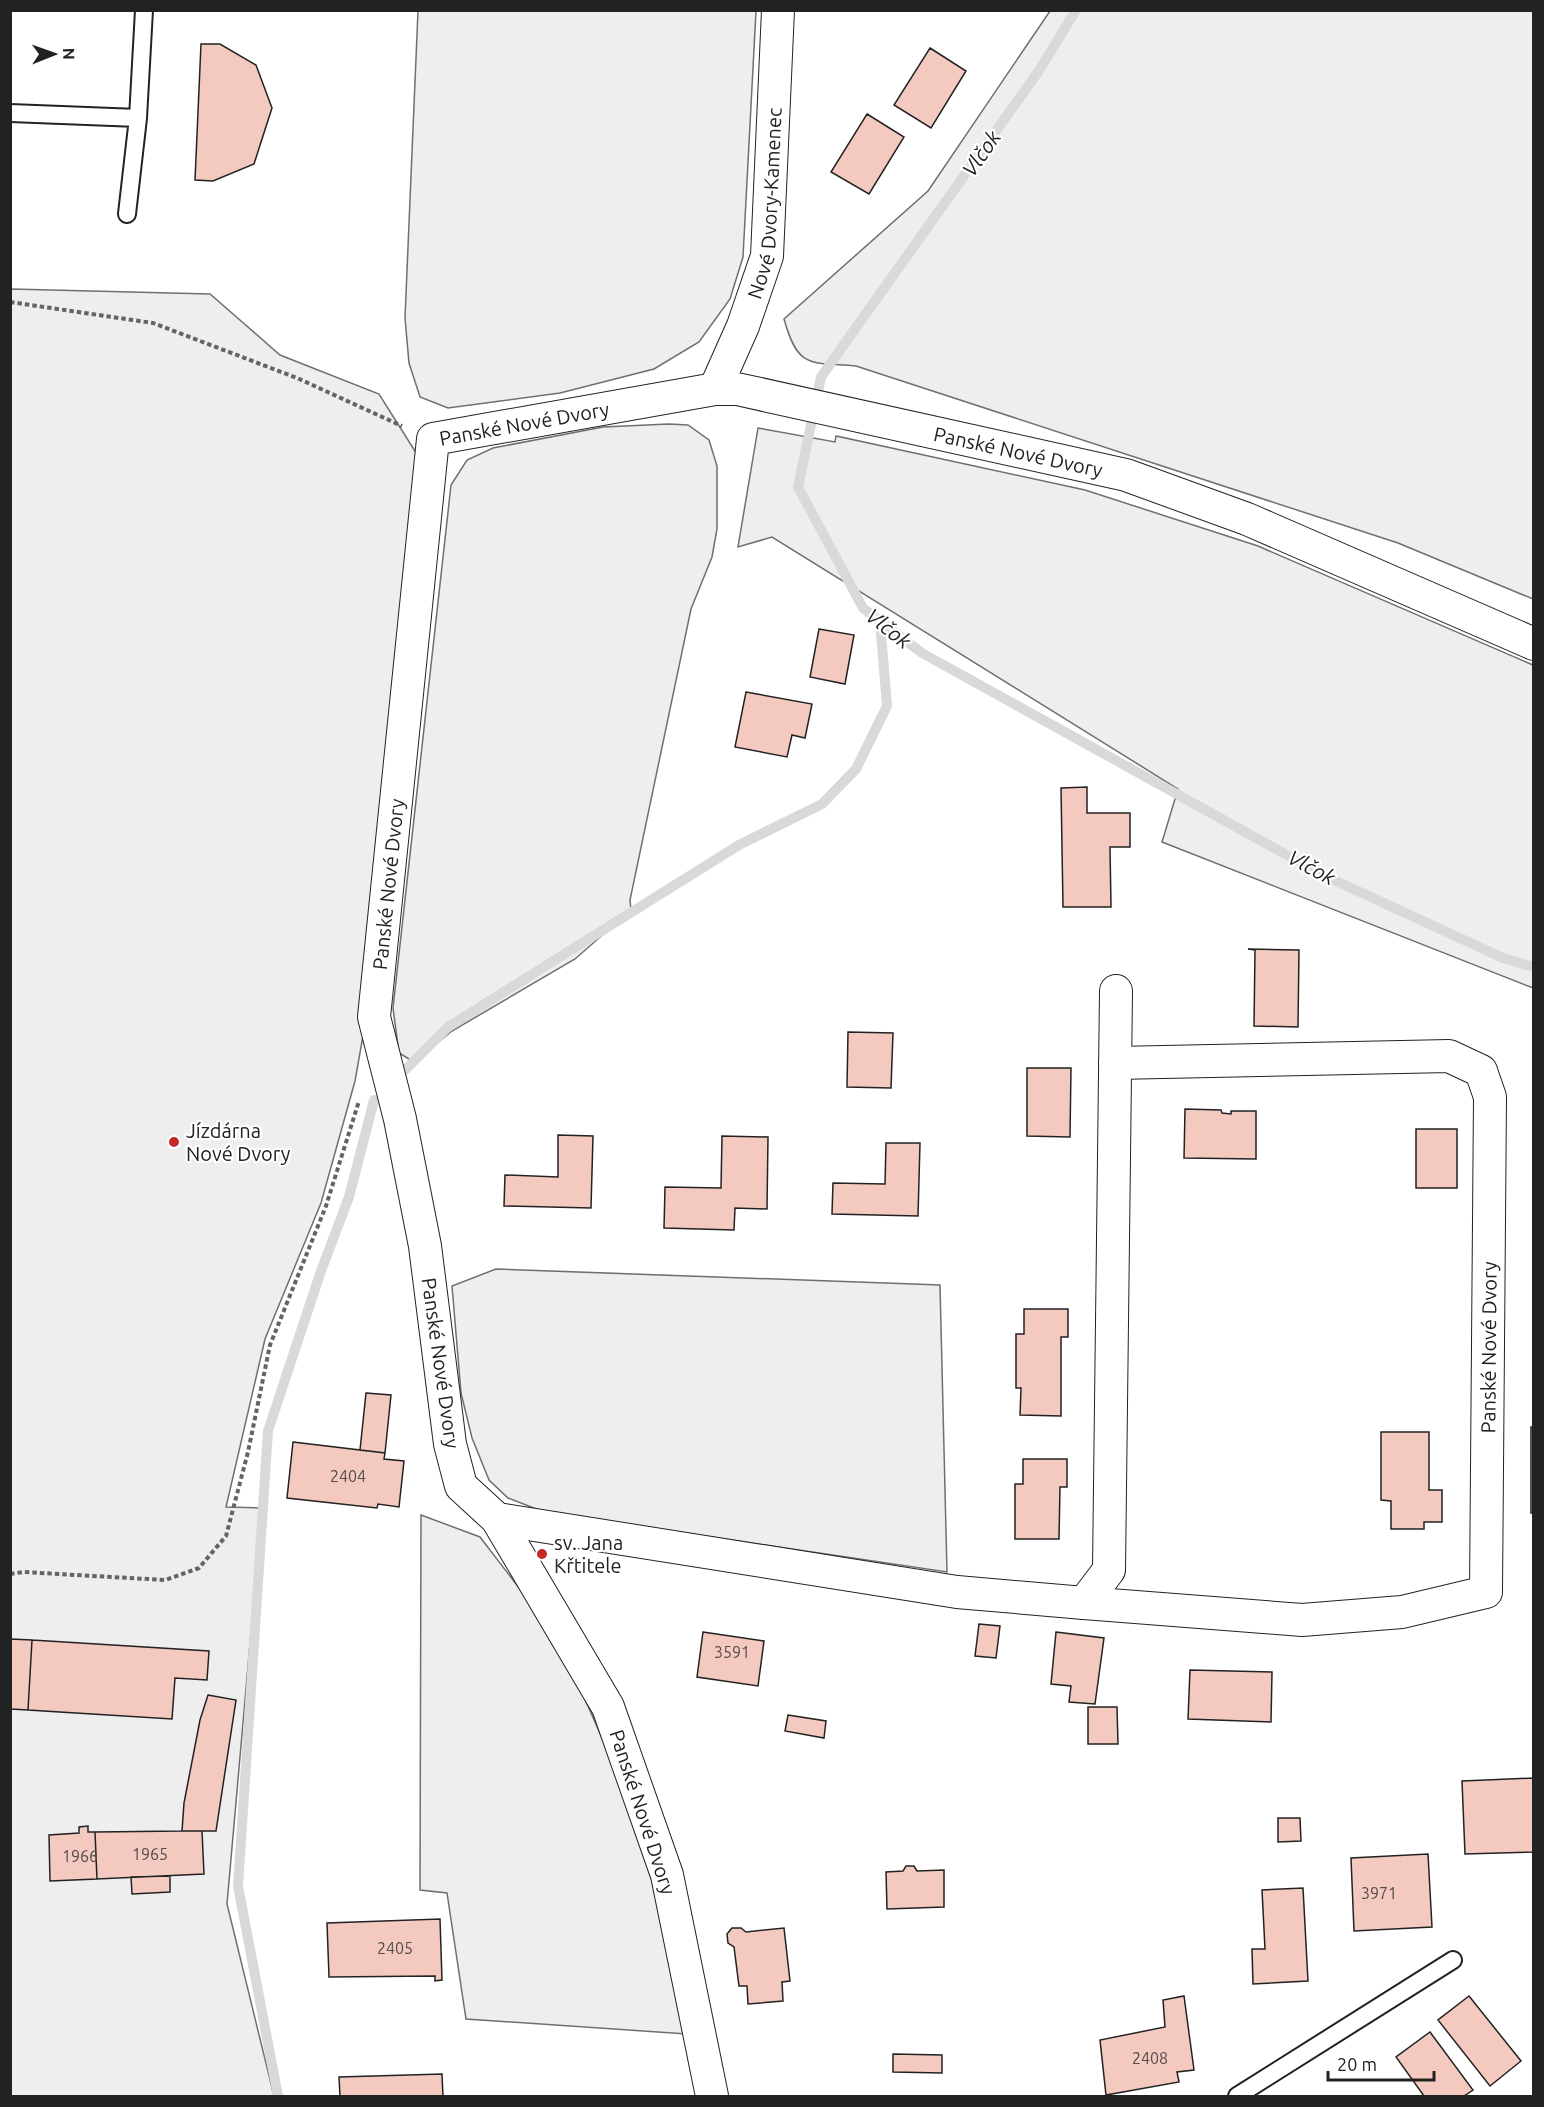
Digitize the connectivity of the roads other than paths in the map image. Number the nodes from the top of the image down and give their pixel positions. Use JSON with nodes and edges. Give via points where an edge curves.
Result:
{"nodes":[{"id":1,"x":144,"y":10,"type":"edge"},
{"id":2,"x":778,"y":10,"type":"edge"},
{"id":3,"x":10,"y":113,"type":"edge"},
{"id":4,"x":138,"y":118,"type":"junction"},
{"id":5,"x":127,"y":214,"type":"dead end"},
{"id":6,"x":715,"y":389,"type":"junction"},
{"id":7,"x":1533,"y":644,"type":"edge"},
{"id":8,"x":1116,"y":991,"type":"dead end"},
{"id":9,"x":1115,"y":1063,"type":"junction"},
{"id":10,"x":497,"y":1518,"type":"junction"},
{"id":11,"x":1084,"y":1603,"type":"junction"},
{"id":12,"x":1453,"y":1960,"type":"dead end"},
{"id":13,"x":712,"y":2097,"type":"edge"},
{"id":14,"x":1237,"y":2097,"type":"edge"}],
"edges":[{"from":1,"to":4,"type":"lane"},
{"from":2,"to":6,"type":"street","name":"Nové Dvory-Kamenec","via":[[767,256],[743,326]]},
{"from":3,"to":4,"type":"lane"},
{"from":4,"to":5,"type":"lane"},
{"from":6,"to":7,"type":"street","name":"Panské Nové Dvory","via":[[737,389],[1126,475],[1247,519]]},
{"from":6,"to":10,"type":"street","name":"Panské Nové Dvory","via":[[433,440],[374,1017],[400,1119],[425,1246],[450,1444],[461,1486]]},
{"from":8,"to":9,"type":"street"},
{"from":9,"to":11,"type":"street","via":[[1109,1570]]},
{"from":9,"to":11,"type":"street","name":"Panské Nové Dvory","via":[[1449,1056],[1480,1071],[1490,1097],[1486,1592],[1402,1612],[1302,1620]]},
{"from":10,"to":11,"type":"street","name":"Panské Nové Dvory","via":[[957,1592]]},
{"from":10,"to":13,"type":"street","name":"Panské Nové Dvory","via":[[608,1707],[667,1875]]},
{"from":12,"to":14,"type":"lane"}]}
